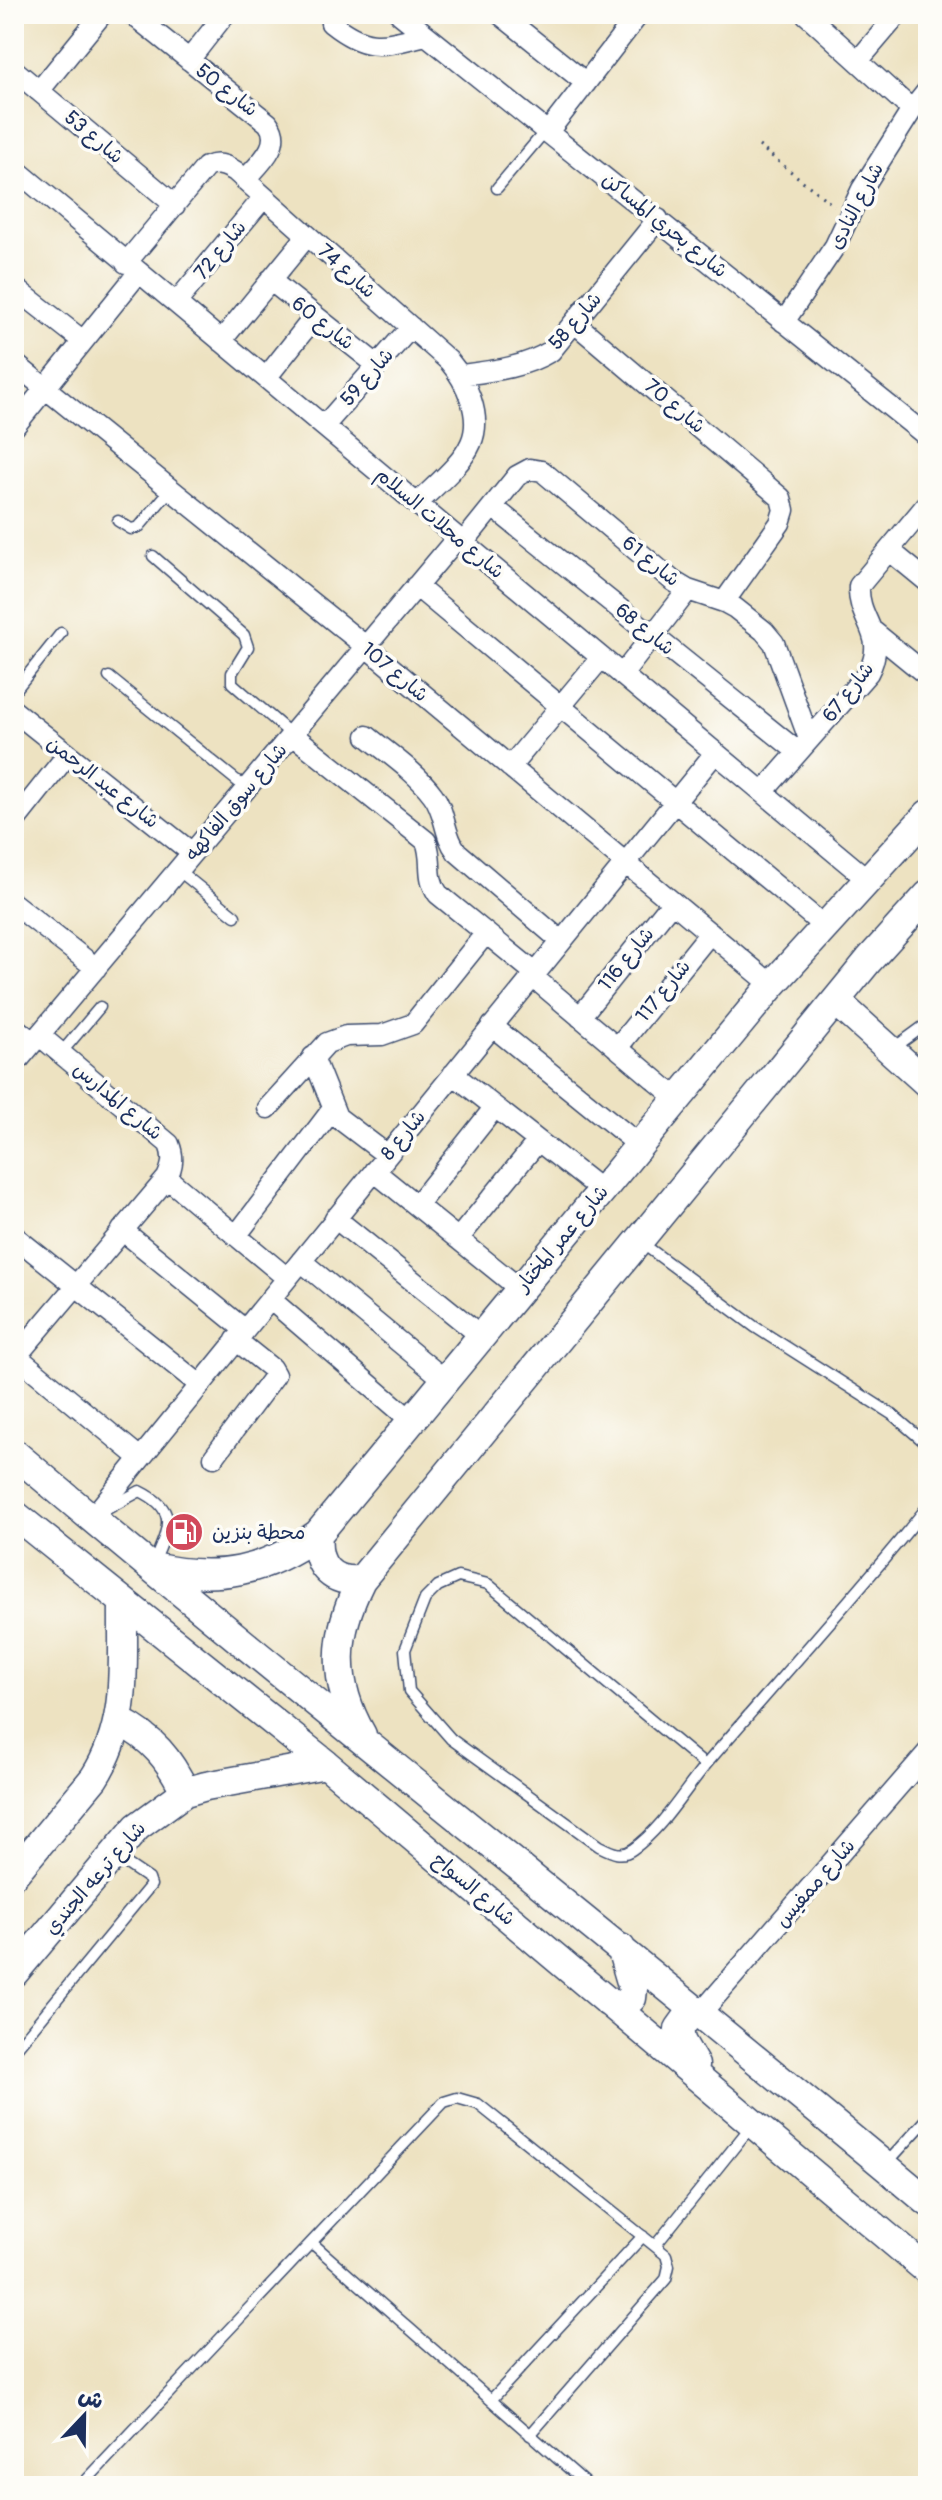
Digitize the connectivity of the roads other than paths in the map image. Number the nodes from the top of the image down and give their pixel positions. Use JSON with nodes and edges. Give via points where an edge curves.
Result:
{"nodes":[{"id":1,"x":102,"y":14,"type":"edge"},
{"id":2,"x":132,"y":14,"type":"edge"},
{"id":3,"x":225,"y":14,"type":"edge"},
{"id":4,"x":400,"y":14,"type":"edge"},
{"id":5,"x":500,"y":14,"type":"edge"},
{"id":6,"x":639,"y":14,"type":"edge"},
{"id":7,"x":806,"y":14,"type":"edge"},
{"id":8,"x":898,"y":14,"type":"edge"},
{"id":9,"x":331,"y":23,"type":"dead end"},
{"id":10,"x":426,"y":35,"type":"junction"},
{"id":11,"x":189,"y":60,"type":"junction"},
{"id":12,"x":858,"y":61,"type":"junction"},
{"id":13,"x":14,"y":70,"type":"edge"},
{"id":14,"x":586,"y":83,"type":"junction"},
{"id":15,"x":928,"y":90,"type":"edge"},
{"id":16,"x":39,"y":91,"type":"junction"},
{"id":17,"x":912,"y":110,"type":"junction"},
{"id":18,"x":547,"y":131,"type":"junction"},
{"id":19,"x":14,"y":168,"type":"edge"},
{"id":20,"x":245,"y":180,"type":"junction"},
{"id":21,"x":497,"y":188,"type":"dead end"},
{"id":22,"x":264,"y":197,"type":"junction"},
{"id":23,"x":175,"y":205,"type":"junction"},
{"id":24,"x":658,"y":219,"type":"junction"},
{"id":25,"x":307,"y":236,"type":"junction"},
{"id":26,"x":132,"y":267,"type":"junction"},
{"id":27,"x":270,"y":280,"type":"junction"},
{"id":28,"x":14,"y":287,"type":"edge"},
{"id":29,"x":176,"y":303,"type":"junction"},
{"id":30,"x":315,"y":316,"type":"junction"},
{"id":31,"x":784,"y":322,"type":"junction"},
{"id":32,"x":576,"y":324,"type":"junction"},
{"id":33,"x":411,"y":327,"type":"junction"},
{"id":34,"x":83,"y":341,"type":"junction"},
{"id":35,"x":221,"y":341,"type":"junction"},
{"id":36,"x":14,"y":363,"type":"edge"},
{"id":37,"x":377,"y":365,"type":"junction"},
{"id":38,"x":461,"y":375,"type":"junction"},
{"id":39,"x":266,"y":378,"type":"junction"},
{"id":40,"x":45,"y":388,"type":"junction"},
{"id":41,"x":324,"y":426,"type":"junction"},
{"id":42,"x":14,"y":427,"type":"edge"},
{"id":43,"x":928,"y":437,"type":"edge"},
{"id":44,"x":170,"y":490,"type":"junction"},
{"id":45,"x":928,"y":503,"type":"edge"},
{"id":46,"x":417,"y":504,"type":"junction"},
{"id":47,"x":493,"y":507,"type":"junction"},
{"id":48,"x":118,"y":521,"type":"dead end"},
{"id":49,"x":460,"y":540,"type":"junction"},
{"id":50,"x":889,"y":550,"type":"junction"},
{"id":51,"x":153,"y":556,"type":"dead end"},
{"id":52,"x":928,"y":582,"type":"edge"},
{"id":53,"x":416,"y":586,"type":"junction"},
{"id":54,"x":688,"y":590,"type":"junction"},
{"id":55,"x":724,"y":602,"type":"junction"},
{"id":56,"x":874,"y":632,"type":"junction"},
{"id":57,"x":61,"y":633,"type":"dead end"},
{"id":58,"x":654,"y":636,"type":"junction"},
{"id":59,"x":364,"y":645,"type":"junction"},
{"id":60,"x":601,"y":658,"type":"junction"},
{"id":61,"x":622,"y":675,"type":"junction"},
{"id":62,"x":928,"y":676,"type":"edge"},
{"id":63,"x":109,"y":677,"type":"dead end"},
{"id":64,"x":14,"y":692,"type":"edge"},
{"id":65,"x":560,"y":707,"type":"junction"},
{"id":66,"x":14,"y":711,"type":"edge"},
{"id":67,"x":293,"y":735,"type":"junction"},
{"id":68,"x":367,"y":736,"type":"dead end"},
{"id":69,"x":803,"y":746,"type":"junction"},
{"id":70,"x":715,"y":753,"type":"junction"},
{"id":71,"x":68,"y":754,"type":"junction"},
{"id":72,"x":510,"y":767,"type":"junction"},
{"id":73,"x":247,"y":789,"type":"junction"},
{"id":74,"x":763,"y":792,"type":"junction"},
{"id":75,"x":675,"y":802,"type":"junction"},
{"id":76,"x":928,"y":814,"type":"edge"},
{"id":77,"x":14,"y":822,"type":"edge"},
{"id":78,"x":192,"y":853,"type":"junction"},
{"id":79,"x":625,"y":863,"type":"junction"},
{"id":80,"x":178,"y":870,"type":"junction"},
{"id":81,"x":867,"y":879,"type":"junction"},
{"id":82,"x":928,"y":895,"type":"edge"},
{"id":83,"x":672,"y":902,"type":"junction"},
{"id":84,"x":14,"y":904,"type":"edge"},
{"id":85,"x":235,"y":916,"type":"dead end"},
{"id":86,"x":824,"y":926,"type":"junction"},
{"id":87,"x":486,"y":933,"type":"junction"},
{"id":88,"x":710,"y":933,"type":"junction"},
{"id":89,"x":561,"y":941,"type":"junction"},
{"id":90,"x":96,"y":968,"type":"junction"},
{"id":91,"x":534,"y":975,"type":"junction"},
{"id":92,"x":772,"y":985,"type":"junction"},
{"id":93,"x":836,"y":1001,"type":"junction"},
{"id":94,"x":100,"y":1007,"type":"dead end"},
{"id":95,"x":580,"y":1017,"type":"junction"},
{"id":96,"x":928,"y":1023,"type":"edge"},
{"id":97,"x":492,"y":1026,"type":"junction"},
{"id":98,"x":14,"y":1027,"type":"edge"},
{"id":99,"x":36,"y":1039,"type":"junction"},
{"id":100,"x":617,"y":1048,"type":"junction"},
{"id":101,"x":890,"y":1050,"type":"junction"},
{"id":102,"x":61,"y":1053,"type":"junction"},
{"id":103,"x":313,"y":1057,"type":"junction"},
{"id":104,"x":14,"y":1065,"type":"edge"},
{"id":105,"x":453,"y":1074,"type":"junction"},
{"id":106,"x":928,"y":1084,"type":"edge"},
{"id":107,"x":678,"y":1099,"type":"junction"},
{"id":108,"x":495,"y":1107,"type":"junction"},
{"id":109,"x":268,"y":1108,"type":"dead end"},
{"id":110,"x":332,"y":1110,"type":"junction"},
{"id":111,"x":538,"y":1141,"type":"junction"},
{"id":112,"x":639,"y":1145,"type":"junction"},
{"id":113,"x":381,"y":1163,"type":"junction"},
{"id":114,"x":167,"y":1178,"type":"junction"},
{"id":115,"x":602,"y":1191,"type":"junction"},
{"id":116,"x":417,"y":1205,"type":"junction"},
{"id":117,"x":335,"y":1218,"type":"junction"},
{"id":118,"x":122,"y":1230,"type":"junction"},
{"id":119,"x":14,"y":1236,"type":"edge"},
{"id":120,"x":236,"y":1236,"type":"junction"},
{"id":121,"x":458,"y":1239,"type":"junction"},
{"id":122,"x":639,"y":1241,"type":"junction"},
{"id":123,"x":301,"y":1261,"type":"junction"},
{"id":124,"x":287,"y":1278,"type":"junction"},
{"id":125,"x":76,"y":1285,"type":"junction"},
{"id":126,"x":520,"y":1289,"type":"junction"},
{"id":127,"x":270,"y":1299,"type":"junction"},
{"id":128,"x":241,"y":1335,"type":"junction"},
{"id":129,"x":481,"y":1336,"type":"junction"},
{"id":130,"x":15,"y":1356,"type":"edge"},
{"id":131,"x":445,"y":1380,"type":"junction"},
{"id":132,"x":200,"y":1385,"type":"junction"},
{"id":133,"x":413,"y":1422,"type":"junction"},
{"id":134,"x":928,"y":1445,"type":"edge"},
{"id":135,"x":14,"y":1453,"type":"edge"},
{"id":136,"x":214,"y":1457,"type":"dead end"},
{"id":137,"x":140,"y":1458,"type":"junction"},
{"id":138,"x":928,"y":1506,"type":"edge"},
{"id":139,"x":14,"y":1514,"type":"edge"},
{"id":140,"x":92,"y":1518,"type":"junction"},
{"id":141,"x":318,"y":1534,"type":"junction"},
{"id":142,"x":152,"y":1567,"type":"junction"},
{"id":143,"x":361,"y":1580,"type":"junction"},
{"id":144,"x":123,"y":1602,"type":"junction"},
{"id":145,"x":119,"y":1721,"type":"junction"},
{"id":146,"x":366,"y":1743,"type":"junction"},
{"id":147,"x":928,"y":1752,"type":"edge"},
{"id":148,"x":326,"y":1764,"type":"junction"},
{"id":149,"x":705,"y":1765,"type":"junction"},
{"id":150,"x":185,"y":1792,"type":"junction"},
{"id":151,"x":114,"y":1855,"type":"junction"},
{"id":152,"x":14,"y":1874,"type":"edge"},
{"id":153,"x":621,"y":1948,"type":"junction"},
{"id":154,"x":14,"y":1973,"type":"edge"},
{"id":155,"x":608,"y":2002,"type":"junction"},
{"id":156,"x":701,"y":2013,"type":"junction"},
{"id":157,"x":14,"y":2051,"type":"edge"},
{"id":158,"x":705,"y":2081,"type":"junction"},
{"id":159,"x":928,"y":2118,"type":"edge"},
{"id":160,"x":754,"y":2124,"type":"junction"},
{"id":161,"x":884,"y":2165,"type":"junction"},
{"id":162,"x":928,"y":2202,"type":"edge"},
{"id":163,"x":643,"y":2236,"type":"junction"},
{"id":164,"x":312,"y":2243,"type":"junction"},
{"id":165,"x":655,"y":2246,"type":"junction"},
{"id":166,"x":928,"y":2271,"type":"edge"},
{"id":167,"x":491,"y":2400,"type":"junction"},
{"id":168,"x":530,"y":2435,"type":"junction"},
{"id":169,"x":81,"y":2486,"type":"edge"},
{"id":170,"x":589,"y":2486,"type":"edge"}],
"edges":[{"from":1,"to":16,"type":"street"},
{"from":2,"to":11,"type":"street","name":"شارع 50"},
{"from":3,"to":11,"type":"street"},
{"from":4,"to":10,"type":"street","name":"شارع بحري المساكن"},
{"from":5,"to":14,"type":"street"},
{"from":6,"to":14,"type":"street"},
{"from":7,"to":12,"type":"street"},
{"from":8,"to":12,"type":"street"},
{"from":9,"to":10,"type":"street","via":[[363,44]]},
{"from":10,"to":18,"type":"street","name":"شارع بحري المساكن"},
{"from":11,"to":20,"type":"street","name":"شارع 50","via":[[274,130],[270,149]]},
{"from":12,"to":17,"type":"street"},
{"from":13,"to":16,"type":"street","name":"شارع 53"},
{"from":14,"to":18,"type":"street"},
{"from":15,"to":17,"type":"street","name":"شارع النادى"},
{"from":16,"to":23,"type":"street","name":"شارع 53"},
{"from":17,"to":31,"type":"street","name":"شارع النادى","via":[[862,189],[819,274]]},
{"from":18,"to":21,"type":"lane"},
{"from":18,"to":24,"type":"street","name":"شارع بحري المساكن"},
{"from":19,"to":26,"type":"street","name":"شارع محلات السلام"},
{"from":20,"to":22,"type":"street","name":"شارع 74"},
{"from":20,"to":23,"type":"street","name":"شارع 74","via":[[214,164]]},
{"from":22,"to":25,"type":"street","name":"شارع 74"},
{"from":22,"to":29,"type":"street","name":"شارع 72"},
{"from":23,"to":26,"type":"street","name":"شارع 74"},
{"from":24,"to":31,"type":"street","name":"شارع بحري المساكن"},
{"from":24,"to":32,"type":"street","name":"شارع 58"},
{"from":25,"to":27,"type":"street"},
{"from":25,"to":33,"type":"street","name":"شارع 74"},
{"from":26,"to":29,"type":"street","name":"شارع محلات السلام"},
{"from":26,"to":34,"type":"street","name":"شارع 74"},
{"from":27,"to":30,"type":"street","name":"شارع 60"},
{"from":27,"to":35,"type":"street"},
{"from":28,"to":34,"type":"street"},
{"from":29,"to":35,"type":"street","name":"شارع محلات السلام"},
{"from":30,"to":37,"type":"street","name":"شارع 60"},
{"from":30,"to":39,"type":"street"},
{"from":31,"to":43,"type":"street","name":"شارع بحري المساكن"},
{"from":32,"to":38,"type":"street","name":"شارع 58","via":[[533,362]]},
{"from":32,"to":55,"type":"street","name":"شارع 70","via":[[781,498],[780,523]]},
{"from":33,"to":37,"type":"street","name":"شارع 59"},
{"from":33,"to":38,"type":"street","name":"شارع 74"},
{"from":34,"to":40,"type":"street","name":"شارع 74"},
{"from":35,"to":39,"type":"street","name":"شارع محلات السلام"},
{"from":36,"to":40,"type":"street","name":"شارع 107"},
{"from":37,"to":41,"type":"street","name":"شارع 59"},
{"from":38,"to":46,"type":"street","name":"شارع 74","via":[[473,410],[472,441]]},
{"from":39,"to":41,"type":"street","name":"شارع محلات السلام"},
{"from":40,"to":42,"type":"street","name":"شارع 74"},
{"from":40,"to":44,"type":"street","name":"شارع 107"},
{"from":41,"to":46,"type":"street","name":"شارع محلات السلام"},
{"from":44,"to":48,"type":"lane","via":[[139,527],[131,529]]},
{"from":44,"to":59,"type":"street","name":"شارع 107"},
{"from":45,"to":50,"type":"street","name":"شارع 67"},
{"from":46,"to":49,"type":"street","name":"شارع محلات السلام"},
{"from":47,"to":49,"type":"street","name":"شارع 61"},
{"from":47,"to":54,"type":"street","name":"شارع 61","via":[[517,476],[530,469],[542,471]]},
{"from":47,"to":58,"type":"street","name":"شارع 68"},
{"from":49,"to":53,"type":"street","name":"شارع سوق الفاكهه"},
{"from":49,"to":60,"type":"street","name":"شارع محلات السلام"},
{"from":50,"to":52,"type":"street"},
{"from":50,"to":56,"type":"street","name":"شارع 67","via":[[859,586],[858,600]]},
{"from":51,"to":67,"type":"lane","via":[[244,635],[248,647],[232,673],[232,683]]},
{"from":53,"to":59,"type":"street","name":"شارع سوق الفاكهه"},
{"from":53,"to":65,"type":"street"},
{"from":54,"to":55,"type":"street","name":"شارع 61"},
{"from":54,"to":58,"type":"street"},
{"from":55,"to":69,"type":"street","name":"شارع 61","via":[[774,643]]},
{"from":56,"to":62,"type":"street"},
{"from":56,"to":69,"type":"street","name":"شارع 67","via":[[877,650],[868,673]]},
{"from":57,"to":64,"type":"lane"},
{"from":58,"to":61,"type":"street"},
{"from":58,"to":69,"type":"street","name":"شارع 68"},
{"from":59,"to":67,"type":"street","name":"شارع سوق الفاكهه"},
{"from":59,"to":72,"type":"street","name":"شارع 107"},
{"from":60,"to":61,"type":"street","name":"شارع محلات السلام"},
{"from":60,"to":65,"type":"street"},
{"from":61,"to":70,"type":"street","name":"شارع محلات السلام"},
{"from":63,"to":73,"type":"lane"},
{"from":65,"to":72,"type":"street"},
{"from":65,"to":75,"type":"street"},
{"from":66,"to":71,"type":"street","name":"شارع عبد الرحمن"},
{"from":67,"to":73,"type":"street","name":"شارع سوق الفاكهه"},
{"from":67,"to":87,"type":"street","via":[[426,841],[430,883]]},
{"from":68,"to":89,"type":"street","via":[[434,795],[457,852]]},
{"from":69,"to":74,"type":"street","name":"شارع 67"},
{"from":70,"to":74,"type":"street","name":"شارع محلات السلام"},
{"from":70,"to":75,"type":"street","name":"شارع 8"},
{"from":71,"to":77,"type":"street"},
{"from":71,"to":78,"type":"street","name":"شارع عبد الرحمن"},
{"from":72,"to":79,"type":"street","name":"شارع 107"},
{"from":73,"to":78,"type":"street","name":"شارع سوق الفاكهه"},
{"from":74,"to":81,"type":"street","name":"شارع محلات السلام"},
{"from":75,"to":79,"type":"street","name":"شارع 8"},
{"from":75,"to":86,"type":"street"},
{"from":76,"to":81,"type":"main road","name":"شارع عمر المختار"},
{"from":78,"to":80,"type":"street","name":"شارع سوق الفاكهه"},
{"from":79,"to":83,"type":"street","name":"شارع 107"},
{"from":79,"to":89,"type":"street","name":"شارع 8"},
{"from":80,"to":85,"type":"lane"},
{"from":80,"to":90,"type":"street","name":"شارع سوق الفاكهه"},
{"from":81,"to":86,"type":"main road","name":"شارع عمر المختار"},
{"from":82,"to":93,"type":"main road"},
{"from":83,"to":88,"type":"street","name":"شارع 107"},
{"from":83,"to":95,"type":"street","name":"شارع 116"},
{"from":84,"to":90,"type":"street"},
{"from":86,"to":92,"type":"main road","name":"شارع عمر المختار"},
{"from":87,"to":91,"type":"street"},
{"from":87,"to":103,"type":"street","via":[[413,1024],[382,1035],[346,1036],[327,1043]]},
{"from":88,"to":92,"type":"street","name":"شارع 107"},
{"from":88,"to":100,"type":"street","name":"شارع 117"},
{"from":89,"to":91,"type":"street","name":"شارع 8"},
{"from":90,"to":99,"type":"street","name":"شارع سوق الفاكهه"},
{"from":91,"to":95,"type":"street"},
{"from":91,"to":97,"type":"street","name":"شارع 8"},
{"from":92,"to":107,"type":"main road","name":"شارع عمر المختار"},
{"from":93,"to":101,"type":"main road"},
{"from":93,"to":122,"type":"main road"},
{"from":94,"to":102,"type":"lane"},
{"from":95,"to":100,"type":"street"},
{"from":96,"to":101,"type":"lane"},
{"from":97,"to":105,"type":"street","name":"شارع 8"},
{"from":97,"to":112,"type":"street"},
{"from":98,"to":99,"type":"street","name":"شارع المدارس"},
{"from":99,"to":102,"type":"street","name":"شارع المدارس"},
{"from":99,"to":104,"type":"street","name":"شارع سوق الفاكهه"},
{"from":100,"to":107,"type":"street"},
{"from":101,"to":106,"type":"main road"},
{"from":102,"to":114,"type":"street","name":"شارع المدارس","via":[[169,1144],[173,1155]]},
{"from":103,"to":109,"type":"street"},
{"from":103,"to":110,"type":"street"},
{"from":105,"to":108,"type":"street"},
{"from":105,"to":113,"type":"street","name":"شارع 8"},
{"from":107,"to":112,"type":"main road","name":"شارع عمر المختار"},
{"from":108,"to":111,"type":"street"},
{"from":108,"to":116,"type":"street"},
{"from":110,"to":113,"type":"street"},
{"from":110,"to":120,"type":"street"},
{"from":111,"to":115,"type":"street"},
{"from":111,"to":121,"type":"street"},
{"from":112,"to":115,"type":"main road","name":"شارع عمر المختار"},
{"from":113,"to":116,"type":"street"},
{"from":113,"to":117,"type":"street","name":"شارع 8"},
{"from":114,"to":118,"type":"street"},
{"from":114,"to":120,"type":"street"},
{"from":115,"to":126,"type":"main road","name":"شارع عمر المختار"},
{"from":116,"to":121,"type":"street"},
{"from":117,"to":123,"type":"street","name":"شارع 8"},
{"from":117,"to":129,"type":"street"},
{"from":118,"to":125,"type":"street"},
{"from":118,"to":128,"type":"street"},
{"from":119,"to":125,"type":"street"},
{"from":120,"to":124,"type":"street"},
{"from":121,"to":126,"type":"street"},
{"from":122,"to":134,"type":"lane","via":[[755,1327],[893,1415]]},
{"from":122,"to":143,"type":"main road"},
{"from":123,"to":124,"type":"street","name":"شارع 8"},
{"from":123,"to":131,"type":"street"},
{"from":124,"to":127,"type":"street","name":"شارع 8"},
{"from":125,"to":130,"type":"street"},
{"from":125,"to":132,"type":"street"},
{"from":126,"to":129,"type":"main road","name":"شارع عمر المختار"},
{"from":127,"to":128,"type":"street","name":"شارع 8"},
{"from":127,"to":133,"type":"street"},
{"from":128,"to":132,"type":"street","name":"شارع 8"},
{"from":128,"to":136,"type":"street","via":[[275,1375]]},
{"from":129,"to":131,"type":"main road","name":"شارع عمر المختار"},
{"from":130,"to":137,"type":"street"},
{"from":131,"to":133,"type":"main road","name":"شارع عمر المختار"},
{"from":132,"to":137,"type":"street","name":"شارع 8"},
{"from":133,"to":141,"type":"main road","name":"شارع عمر المختار"},
{"from":135,"to":140,"type":"main road"},
{"from":137,"to":140,"type":"street","name":"شارع 8"},
{"from":138,"to":149,"type":"lane"},
{"from":139,"to":144,"type":"main road","name":"شارع السواح"},
{"from":140,"to":142,"type":"main road"},
{"from":140,"to":142,"type":"lane","via":[[136,1491],[165,1509],[168,1526]]},
{"from":141,"to":142,"type":"main road","name":"شارع عمر المختار","via":[[294,1551],[239,1571],[210,1575]]},
{"from":141,"to":143,"type":"main road","via":[[316,1550],[325,1568],[342,1579]]},
{"from":142,"to":146,"type":"main road"},
{"from":143,"to":146,"type":"main road","via":[[348,1605],[339,1662],[342,1690]]},
{"from":144,"to":145,"type":"main road"},
{"from":144,"to":148,"type":"main road","name":"شارع السواح"},
{"from":145,"to":150,"type":"main road","via":[[166,1757]]},
{"from":145,"to":152,"type":"main road","via":[[94,1778]]},
{"from":146,"to":153,"type":"main road"},
{"from":147,"to":156,"type":"street","name":"شارع ممفيس"},
{"from":148,"to":150,"type":"main road","name":"شارع ترعه الجندي"},
{"from":148,"to":155,"type":"main road","name":"شارع السواح"},
{"from":149,"to":149,"type":"lane","via":[[488,1584],[458,1577],[425,1599],[405,1650],[409,1691],[451,1739],[599,1846],[614,1854],[633,1850]]},
{"from":150,"to":151,"type":"main road","name":"شارع ترعه الجندي","via":[[137,1827]]},
{"from":151,"to":154,"type":"main road","name":"شارع ترعه الجندي"},
{"from":151,"to":157,"type":"lane","via":[[151,1885]]},
{"from":153,"to":155,"type":"main road","via":[[634,1993],[622,2007]]},
{"from":153,"to":156,"type":"main road"},
{"from":155,"to":158,"type":"main road","name":"شارع السواح"},
{"from":156,"to":158,"type":"main road","via":[[684,2018],[679,2035]]},
{"from":156,"to":161,"type":"main road"},
{"from":158,"to":160,"type":"main road","name":"شارع السواح"},
{"from":159,"to":161,"type":"lane"},
{"from":160,"to":165,"type":"lane"},
{"from":160,"to":166,"type":"main road","name":"شارع السواح"},
{"from":161,"to":162,"type":"main road"},
{"from":163,"to":164,"type":"lane","via":[[478,2104],[457,2098],[444,2102]]},
{"from":163,"to":165,"type":"lane"},
{"from":163,"to":167,"type":"lane"},
{"from":164,"to":167,"type":"lane"},
{"from":164,"to":169,"type":"lane"},
{"from":165,"to":168,"type":"lane","via":[[666,2255],[666,2279]]},
{"from":167,"to":168,"type":"lane"},
{"from":168,"to":170,"type":"lane"}]}
